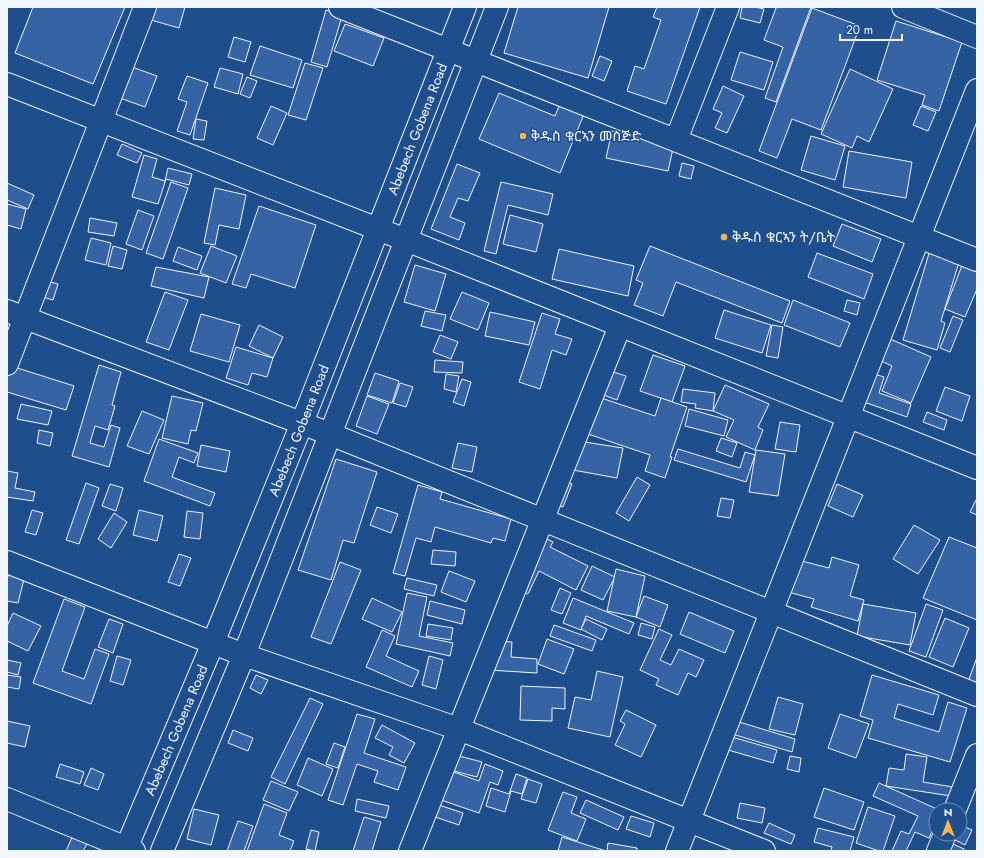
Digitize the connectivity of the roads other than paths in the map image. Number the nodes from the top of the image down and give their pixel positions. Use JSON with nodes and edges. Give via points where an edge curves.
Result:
{"nodes":[{"id":1,"x":145,"y":7,"type":"edge"},
{"id":2,"x":340,"y":7,"type":"edge"},
{"id":3,"x":465,"y":7,"type":"edge"},
{"id":4,"x":497,"y":7,"type":"edge"},
{"id":5,"x":728,"y":7,"type":"edge"},
{"id":6,"x":903,"y":7,"type":"edge"},
{"id":7,"x":977,"y":37,"type":"edge"},
{"id":8,"x":448,"y":50,"type":"junction"},
{"id":9,"x":476,"y":61,"type":"junction"},
{"id":10,"x":7,"y":84,"type":"edge"},
{"id":11,"x":977,"y":90,"type":"edge"},
{"id":12,"x":101,"y":121,"type":"junction"},
{"id":13,"x":676,"y":140,"type":"junction"},
{"id":14,"x":378,"y":229,"type":"junction"},
{"id":15,"x":919,"y":237,"type":"junction"},
{"id":16,"x":406,"y":240,"type":"junction"},
{"id":17,"x":977,"y":260,"type":"edge"},
{"id":18,"x":16,"y":314,"type":"edge"},
{"id":19,"x":620,"y":326,"type":"junction"},
{"id":20,"x":7,"y":364,"type":"edge"},
{"id":21,"x":848,"y":417,"type":"junction"},
{"id":22,"x":302,"y":423,"type":"junction"},
{"id":23,"x":330,"y":434,"type":"junction"},
{"id":24,"x":977,"y":468,"type":"edge"},
{"id":25,"x":542,"y":520,"type":"junction"},
{"id":26,"x":7,"y":562,"type":"edge"},
{"id":27,"x":771,"y":612,"type":"junction"},
{"id":28,"x":213,"y":643,"type":"junction"},
{"id":29,"x":244,"y":655,"type":"junction"},
{"id":30,"x":977,"y":695,"type":"edge"},
{"id":31,"x":459,"y":729,"type":"junction"},
{"id":32,"x":977,"y":755,"type":"edge"},
{"id":33,"x":7,"y":799,"type":"edge"},
{"id":34,"x":958,"y":802,"type":"edge"},
{"id":35,"x":689,"y":821,"type":"junction"},
{"id":36,"x":128,"y":850,"type":"edge"},
{"id":37,"x":162,"y":851,"type":"edge"},
{"id":38,"x":410,"y":851,"type":"edge"},
{"id":39,"x":677,"y":851,"type":"edge"},
{"id":40,"x":764,"y":851,"type":"edge"}],
"edges":[{"from":1,"to":12,"type":"street"},
{"from":2,"to":8,"type":"street"},
{"from":3,"to":8,"type":"street","name":"Abebech Gobena Road"},
{"from":4,"to":9,"type":"street","name":"Abebech Gobena Road"},
{"from":5,"to":13,"type":"street"},
{"from":6,"to":7,"type":"street"},
{"from":8,"to":9,"type":"street"},
{"from":8,"to":14,"type":"street","name":"Abebech Gobena Road"},
{"from":9,"to":13,"type":"street"},
{"from":9,"to":16,"type":"street","name":"Abebech Gobena Road"},
{"from":10,"to":12,"type":"street"},
{"from":11,"to":15,"type":"street"},
{"from":12,"to":14,"type":"street"},
{"from":12,"to":18,"type":"street"},
{"from":13,"to":15,"type":"street"},
{"from":14,"to":16,"type":"street"},
{"from":14,"to":22,"type":"street","name":"Abebech Gobena Road"},
{"from":15,"to":17,"type":"street"},
{"from":15,"to":21,"type":"street"},
{"from":16,"to":19,"type":"street"},
{"from":16,"to":23,"type":"street","name":"Abebech Gobena Road"},
{"from":18,"to":20,"type":"street"},
{"from":18,"to":22,"type":"street"},
{"from":19,"to":21,"type":"street"},
{"from":19,"to":25,"type":"street"},
{"from":21,"to":24,"type":"street"},
{"from":21,"to":27,"type":"street"},
{"from":22,"to":23,"type":"street"},
{"from":22,"to":28,"type":"street","name":"Abebech Gobena Road"},
{"from":23,"to":25,"type":"street"},
{"from":23,"to":29,"type":"street","name":"Abebech Gobena Road"},
{"from":25,"to":27,"type":"street"},
{"from":25,"to":31,"type":"street"},
{"from":26,"to":28,"type":"street"},
{"from":27,"to":30,"type":"street"},
{"from":27,"to":35,"type":"street"},
{"from":28,"to":29,"type":"street"},
{"from":28,"to":36,"type":"street","name":"Abebech Gobena Road"},
{"from":29,"to":31,"type":"street"},
{"from":29,"to":37,"type":"street","name":"Abebech Gobena Road"},
{"from":31,"to":35,"type":"street"},
{"from":31,"to":38,"type":"street"},
{"from":32,"to":34,"type":"street"},
{"from":33,"to":36,"type":"street"},
{"from":35,"to":39,"type":"street"},
{"from":35,"to":40,"type":"street"}]}
